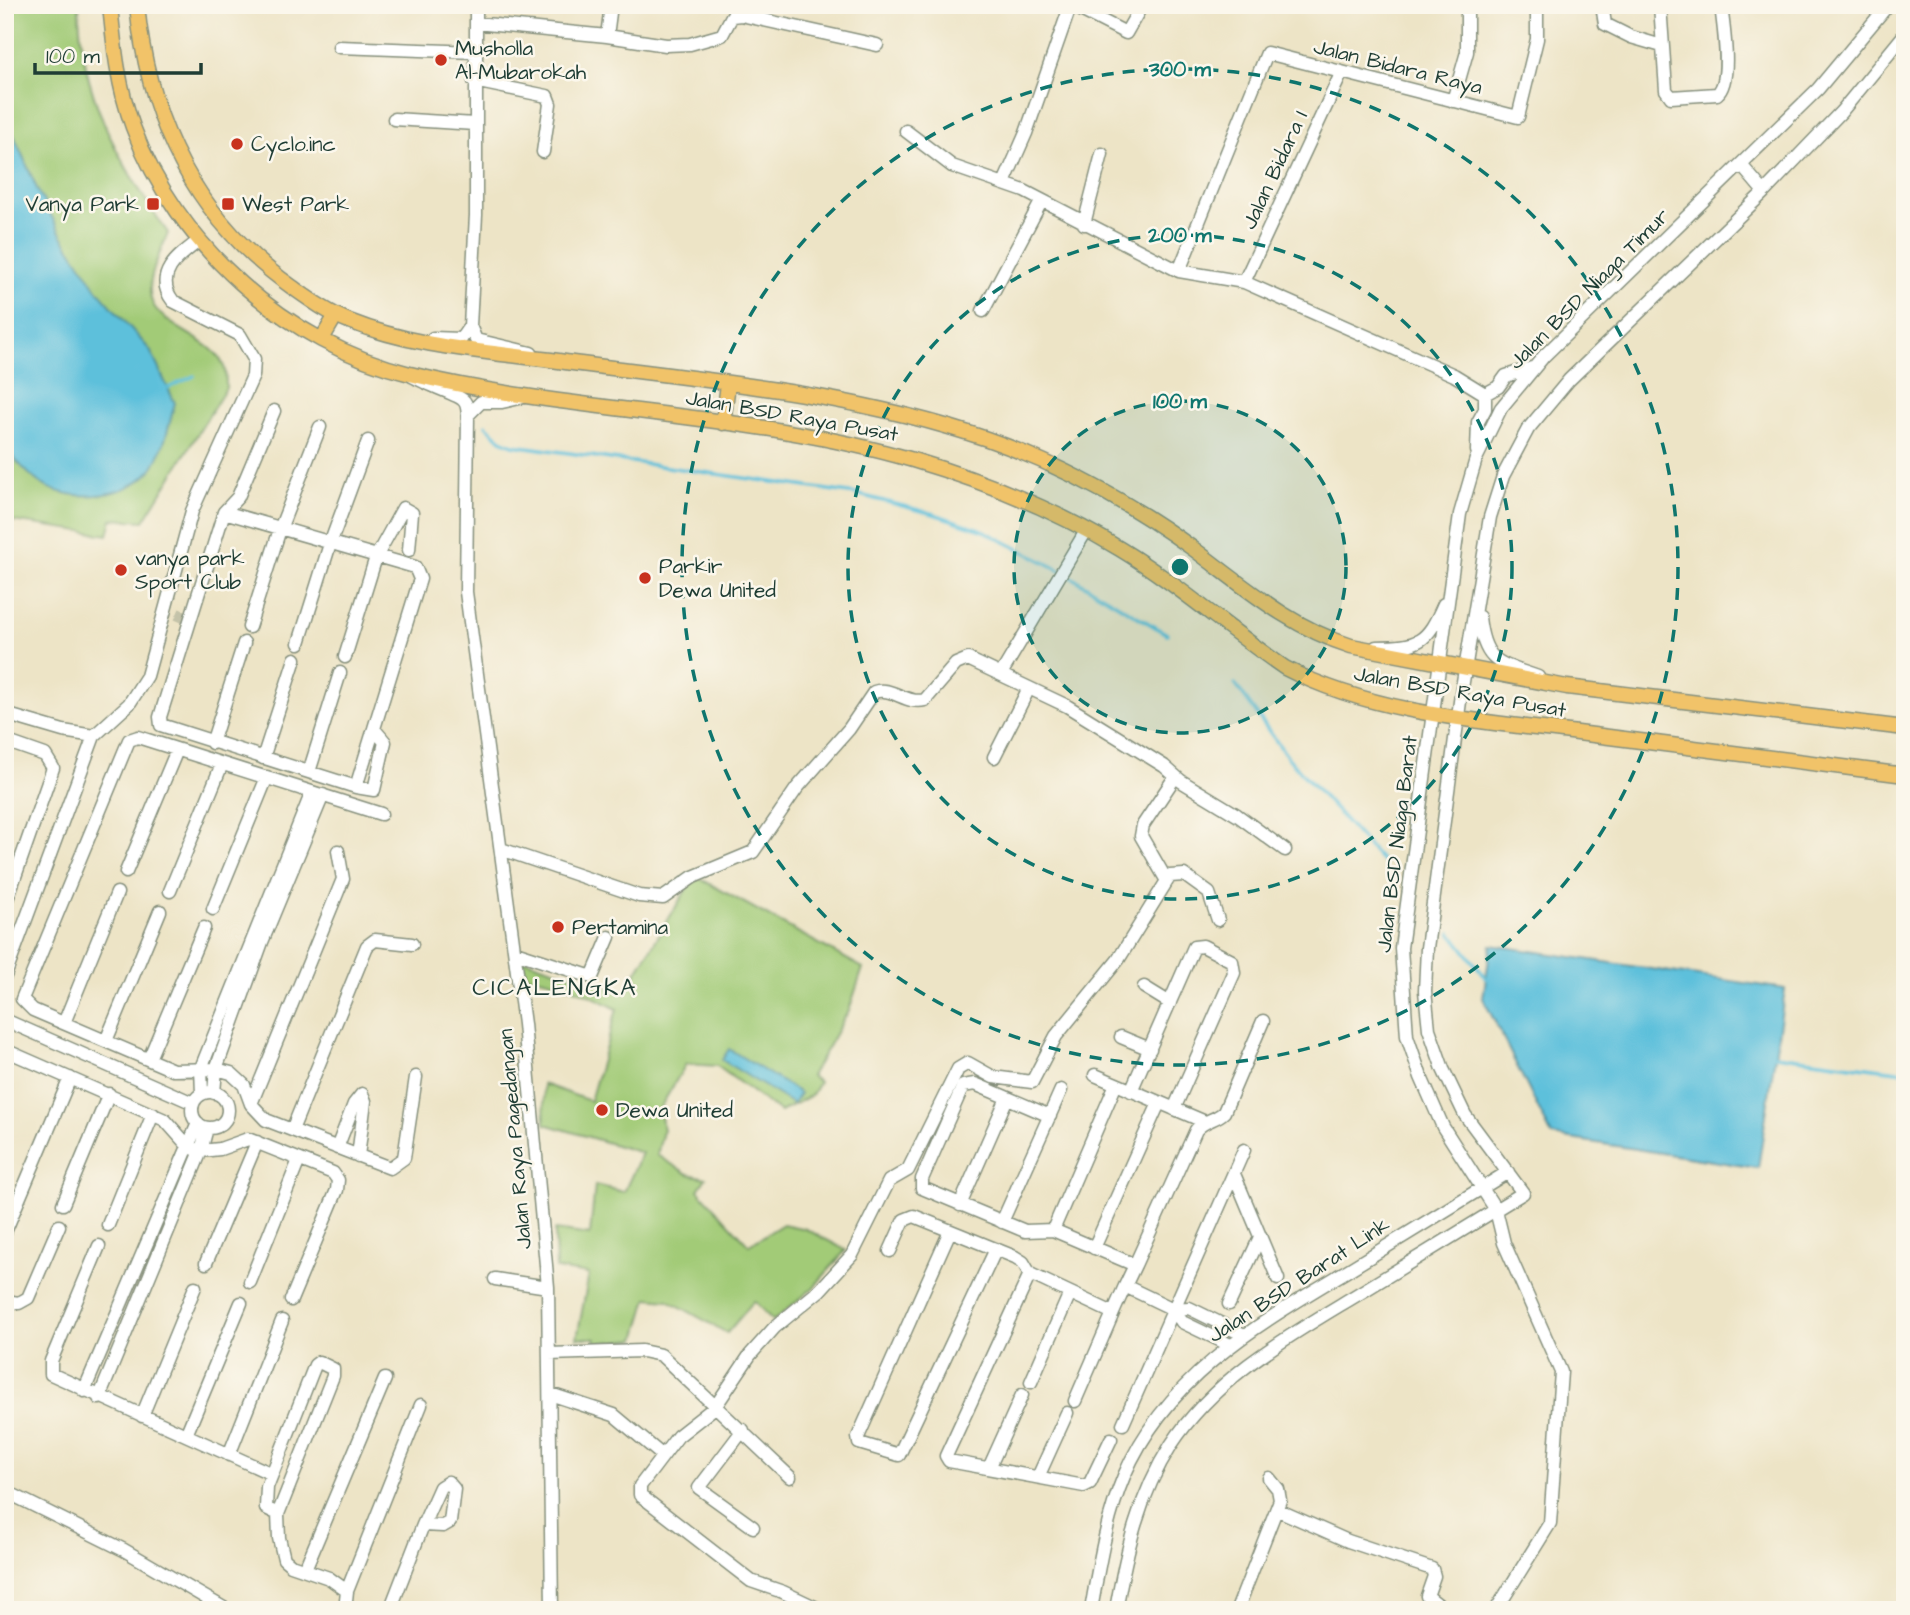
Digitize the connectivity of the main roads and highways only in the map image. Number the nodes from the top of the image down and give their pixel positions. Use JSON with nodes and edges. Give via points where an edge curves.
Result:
{"nodes":[{"id":1,"x":110,"y":5,"type":"edge"},
{"id":2,"x":137,"y":5,"type":"edge"},
{"id":3,"x":336,"y":315,"type":"junction"},
{"id":4,"x":322,"y":339,"type":"junction"},
{"id":5,"x":728,"y":384,"type":"junction"},
{"id":6,"x":723,"y":423,"type":"junction"},
{"id":7,"x":1905,"y":728,"type":"edge"},
{"id":8,"x":1905,"y":775,"type":"edge"}],
"edges":[{"from":1,"to":4,"type":"main road","name":"Jalan BSD Raya Pusat","via":[[120,85],[133,127],[163,190],[237,280],[288,320]]},
{"from":2,"to":3,"type":"main road","name":"Jalan BSD Raya Pusat","via":[[159,117],[188,178],[226,230],[258,263]]},
{"from":3,"to":4,"type":"main road"},
{"from":3,"to":5,"type":"main road","name":"Jalan BSD Raya Pusat","via":[[409,340]]},
{"from":4,"to":6,"type":"main road","name":"Jalan BSD Raya Pusat","via":[[408,374]]},
{"from":5,"to":6,"type":"main road"},
{"from":5,"to":7,"type":"main road","name":"Jalan BSD Raya Pusat","via":[[858,403],[992,441],[1077,478],[1143,514],[1293,622],[1351,646],[1567,687]]},
{"from":6,"to":8,"type":"main road","name":"Jalan BSD Raya Pusat","via":[[845,443],[984,483],[1118,548],[1284,668],[1314,684],[1358,698],[1458,717]]}]}
